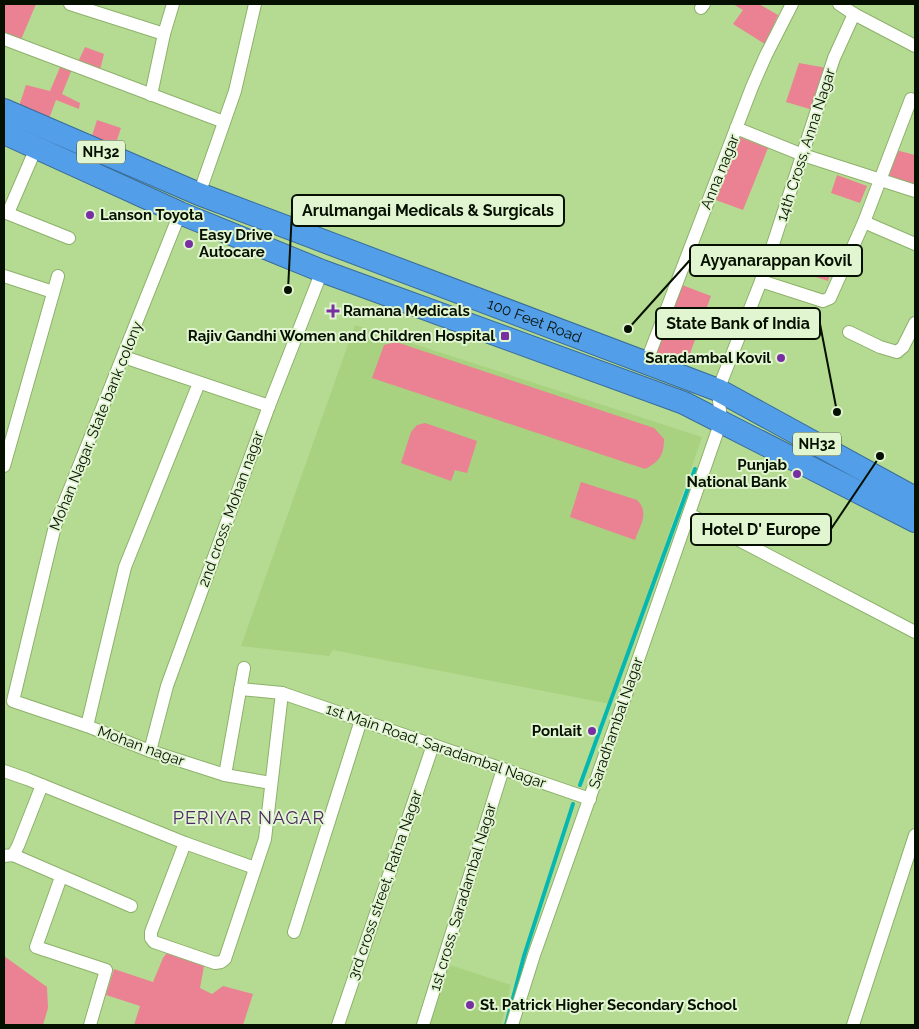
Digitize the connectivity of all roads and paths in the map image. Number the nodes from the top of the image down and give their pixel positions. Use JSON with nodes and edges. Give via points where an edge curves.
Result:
{"nodes":[{"id":1,"x":70,"y":4,"type":"edge"},
{"id":2,"x":173,"y":4,"type":"edge"},
{"id":3,"x":255,"y":4,"type":"edge"},
{"id":4,"x":792,"y":4,"type":"edge"},
{"id":5,"x":840,"y":4,"type":"edge"},
{"id":6,"x":854,"y":14,"type":"junction"},
{"id":7,"x":164,"y":34,"type":"junction"},
{"id":8,"x":4,"y":39,"type":"edge"},
{"id":9,"x":915,"y":46,"type":"edge"},
{"id":10,"x":151,"y":95,"type":"junction"},
{"id":11,"x":911,"y":100,"type":"dead end"},
{"id":12,"x":4,"y":110,"type":"edge"},
{"id":13,"x":224,"y":122,"type":"junction"},
{"id":14,"x":736,"y":128,"type":"junction"},
{"id":15,"x":4,"y":133,"type":"edge"},
{"id":16,"x":36,"y":148,"type":"junction"},
{"id":17,"x":803,"y":155,"type":"junction"},
{"id":18,"x":879,"y":180,"type":"junction"},
{"id":19,"x":915,"y":191,"type":"edge"},
{"id":20,"x":199,"y":194,"type":"junction"},
{"id":21,"x":5,"y":212,"type":"edge"},
{"id":22,"x":180,"y":213,"type":"junction"},
{"id":23,"x":864,"y":222,"type":"junction"},
{"id":24,"x":69,"y":238,"type":"dead end"},
{"id":25,"x":915,"y":244,"type":"edge"},
{"id":26,"x":322,"y":271,"type":"junction"},
{"id":27,"x":4,"y":276,"type":"edge"},
{"id":28,"x":58,"y":276,"type":"dead end"},
{"id":29,"x":761,"y":281,"type":"junction"},
{"id":30,"x":53,"y":292,"type":"junction"},
{"id":31,"x":915,"y":323,"type":"edge"},
{"id":32,"x":849,"y":332,"type":"dead end"},
{"id":33,"x":124,"y":358,"type":"junction"},
{"id":34,"x":646,"y":363,"type":"junction"},
{"id":35,"x":199,"y":383,"type":"junction"},
{"id":36,"x":718,"y":390,"type":"junction"},
{"id":37,"x":269,"y":406,"type":"junction"},
{"id":38,"x":720,"y":421,"type":"junction"},
{"id":39,"x":5,"y":459,"type":"edge"},
{"id":40,"x":913,"y":492,"type":"edge"},
{"id":41,"x":689,"y":514,"type":"junction"},
{"id":42,"x":915,"y":521,"type":"edge"},
{"id":43,"x":915,"y":632,"type":"edge"},
{"id":44,"x":244,"y":668,"type":"dead end"},
{"id":45,"x":240,"y":689,"type":"junction"},
{"id":46,"x":282,"y":693,"type":"junction"},
{"id":47,"x":13,"y":701,"type":"joint"},
{"id":48,"x":361,"y":720,"type":"junction"},
{"id":49,"x":88,"y":726,"type":"junction"},
{"id":50,"x":433,"y":745,"type":"junction"},
{"id":51,"x":150,"y":751,"type":"junction"},
{"id":52,"x":503,"y":769,"type":"junction"},
{"id":53,"x":4,"y":771,"type":"edge"},
{"id":54,"x":226,"y":775,"type":"junction"},
{"id":55,"x":271,"y":783,"type":"junction"},
{"id":56,"x":42,"y":785,"type":"junction"},
{"id":57,"x":590,"y":799,"type":"junction"},
{"id":58,"x":915,"y":835,"type":"edge"},
{"id":59,"x":184,"y":843,"type":"junction"},
{"id":60,"x":8,"y":855,"type":"edge"},
{"id":61,"x":255,"y":868,"type":"junction"},
{"id":62,"x":61,"y":877,"type":"junction"},
{"id":63,"x":131,"y":906,"type":"dead end"},
{"id":64,"x":294,"y":932,"type":"dead end"},
{"id":65,"x":516,"y":1024,"type":"edge"},
{"id":66,"x":90,"y":1025,"type":"edge"},
{"id":67,"x":338,"y":1025,"type":"edge"},
{"id":68,"x":423,"y":1025,"type":"edge"},
{"id":69,"x":853,"y":1025,"type":"edge"}],
"edges":[{"from":1,"to":7,"type":"street"},
{"from":2,"to":7,"type":"street"},
{"from":3,"to":13,"type":"street","via":[[235,91]]},
{"from":4,"to":14,"type":"street","via":[[764,59]]},
{"from":5,"to":6,"type":"street"},
{"from":6,"to":9,"type":"street"},
{"from":6,"to":17,"type":"street","name":"14th Cross, Anna Nagar","via":[[834,58]]},
{"from":7,"to":10,"type":"street"},
{"from":8,"to":10,"type":"street"},
{"from":10,"to":13,"type":"street"},
{"from":11,"to":18,"type":"street"},
{"from":12,"to":20,"type":"highway","name":"100 Feet Road","number":"NH32"},
{"from":13,"to":20,"type":"street"},
{"from":14,"to":17,"type":"street","name":"Anna nagar"},
{"from":14,"to":34,"type":"street","name":"Anna nagar"},
{"from":15,"to":16,"type":"highway","name":"100 Feet Road","number":"NH32"},
{"from":16,"to":21,"type":"street"},
{"from":16,"to":22,"type":"highway","name":"100 Feet Road","number":"NH32"},
{"from":17,"to":18,"type":"street","name":"Anna nagar"},
{"from":17,"to":29,"type":"street","name":"14th Cross, Anna Nagar"},
{"from":18,"to":19,"type":"street","name":"Anna nagar"},
{"from":18,"to":23,"type":"street"},
{"from":20,"to":34,"type":"highway","name":"100 Feet Road","number":"NH32"},
{"from":21,"to":24,"type":"street"},
{"from":22,"to":26,"type":"highway","name":"100 Feet Road","number":"NH32"},
{"from":22,"to":33,"type":"street","name":"Mohan Nagar, State bank colony"},
{"from":23,"to":25,"type":"street"},
{"from":23,"to":29,"type":"street","via":[[830,298],[823,301]]},
{"from":26,"to":37,"type":"street","name":"2nd cross, Mohan nagar"},
{"from":26,"to":38,"type":"highway","name":"100 Feet Road","number":"NH32","via":[[675,399]]},
{"from":27,"to":30,"type":"street"},
{"from":28,"to":30,"type":"street"},
{"from":29,"to":36,"type":"street","name":"14th Cross, Anna Nagar"},
{"from":30,"to":39,"type":"street"},
{"from":31,"to":32,"type":"street","via":[[897,352]]},
{"from":33,"to":35,"type":"street"},
{"from":33,"to":47,"type":"street","name":"Mohan Nagar, State bank colony","via":[[55,526]]},
{"from":34,"to":36,"type":"highway","name":"100 Feet Road","number":"NH32"},
{"from":35,"to":37,"type":"street"},
{"from":35,"to":49,"type":"street","via":[[125,567]]},
{"from":36,"to":38,"type":"street"},
{"from":36,"to":40,"type":"highway","name":"100 Feet Road","number":"NH32"},
{"from":37,"to":51,"type":"street","name":"2nd cross, Mohan nagar","via":[[167,686]]},
{"from":38,"to":41,"type":"street","name":"Saradhambal Nagar"},
{"from":38,"to":42,"type":"highway","name":"100 Feet Road","number":"NH32"},
{"from":41,"to":43,"type":"street"},
{"from":41,"to":57,"type":"street","name":"Saradhambal Nagar"},
{"from":44,"to":45,"type":"street"},
{"from":45,"to":46,"type":"street","name":"1st Main Road, Saradambal Nagar"},
{"from":45,"to":54,"type":"street"},
{"from":46,"to":48,"type":"street","name":"1st Main Road, Saradambal Nagar"},
{"from":46,"to":55,"type":"street"},
{"from":47,"to":49,"type":"street","name":"Mohan nagar"},
{"from":48,"to":50,"type":"street","name":"1st Main Road, Saradambal Nagar"},
{"from":48,"to":64,"type":"street"},
{"from":49,"to":51,"type":"street","name":"Mohan nagar"},
{"from":50,"to":52,"type":"street","name":"1st Main Road, Saradambal Nagar"},
{"from":50,"to":67,"type":"street","name":"3rd cross street, Ratna Nagar"},
{"from":51,"to":54,"type":"street","name":"Mohan nagar"},
{"from":52,"to":57,"type":"street","name":"1st Main Road, Saradambal Nagar"},
{"from":52,"to":68,"type":"street","name":"1st cross, Saradambal Nagar"},
{"from":53,"to":56,"type":"street"},
{"from":54,"to":55,"type":"street","name":"Mohan nagar"},
{"from":55,"to":61,"type":"street","via":[[265,840]]},
{"from":56,"to":59,"type":"street"},
{"from":56,"to":60,"type":"street","via":[[18,846]]},
{"from":57,"to":65,"type":"street","name":"Saradhambal Nagar","via":[[534,955]]},
{"from":58,"to":69,"type":"street"},
{"from":59,"to":61,"type":"street"},
{"from":59,"to":61,"type":"street","via":[[151,932],[150,938],[154,942],[215,963],[221,962],[225,959]]},
{"from":60,"to":62,"type":"street"},
{"from":62,"to":63,"type":"street"},
{"from":62,"to":66,"type":"street","via":[[36,947],[106,970]]}]}
